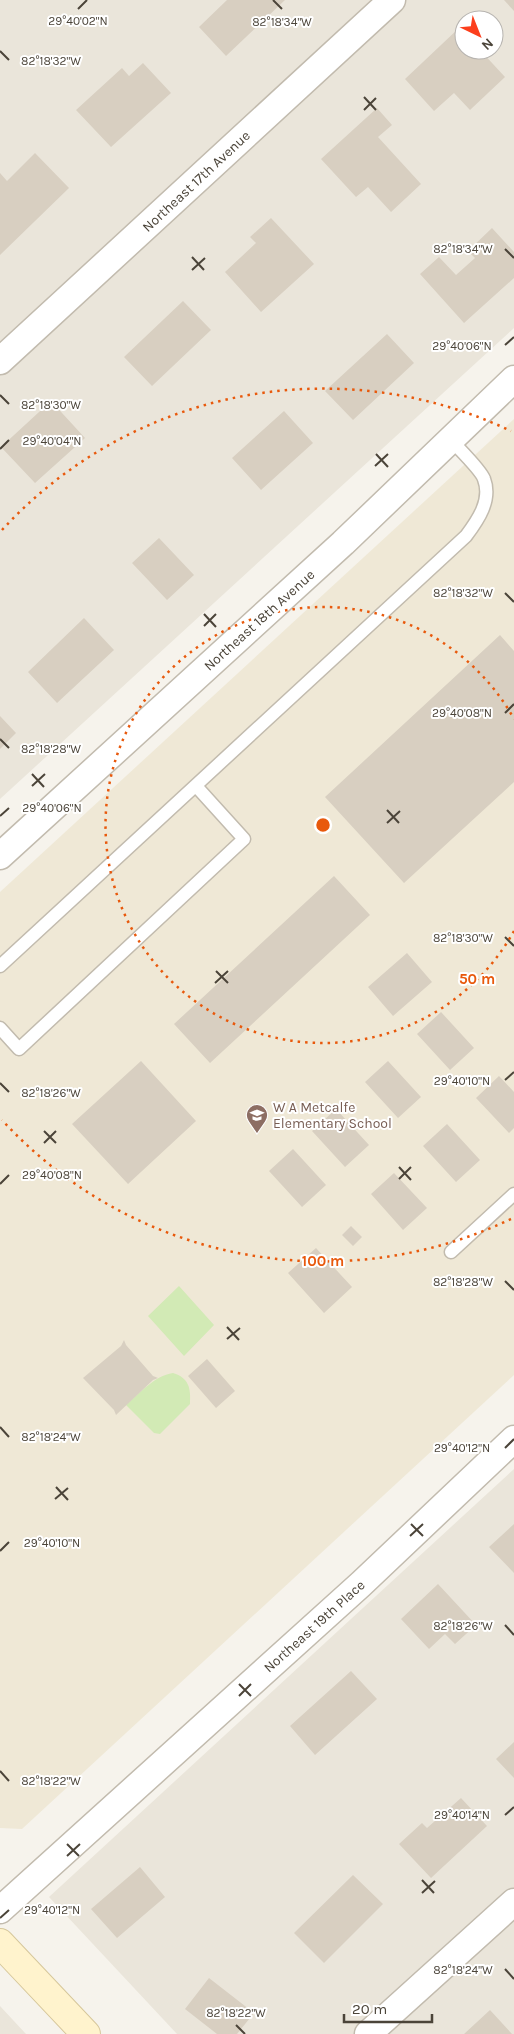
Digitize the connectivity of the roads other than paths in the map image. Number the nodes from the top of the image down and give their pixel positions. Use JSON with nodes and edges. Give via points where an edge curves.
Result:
{"nodes":[{"id":1,"x":392,"y":0,"type":"edge"},
{"id":2,"x":0,"y":361,"type":"edge"},
{"id":3,"x":514,"y":379,"type":"edge"},
{"id":4,"x":451,"y":440,"type":"junction"},
{"id":5,"x":196,"y":786,"type":"junction"},
{"id":6,"x":0,"y":856,"type":"edge"},
{"id":7,"x":0,"y":966,"type":"edge"},
{"id":8,"x":0,"y":1028,"type":"edge"},
{"id":9,"x":514,"y":1194,"type":"edge"},
{"id":10,"x":451,"y":1252,"type":"dead end"},
{"id":11,"x":514,"y":1438,"type":"edge"},
{"id":12,"x":514,"y":1902,"type":"edge"},
{"id":13,"x":0,"y":1910,"type":"edge"},
{"id":14,"x":0,"y":1944,"type":"edge"},
{"id":15,"x":86,"y":2034,"type":"edge"},
{"id":16,"x":368,"y":2034,"type":"edge"}],
"edges":[{"from":1,"to":2,"type":"street","name":"Northeast 17th Avenue"},
{"from":3,"to":4,"type":"street","name":"Northeast 18th Avenue"},
{"from":4,"to":5,"type":"lane","via":[[484,478],[486,492],[482,515],[466,536]]},
{"from":4,"to":6,"type":"street","name":"Northeast 18th Avenue","via":[[343,544]]},
{"from":5,"to":7,"type":"lane"},
{"from":5,"to":8,"type":"lane","via":[[244,840],[19,1049]]},
{"from":9,"to":10,"type":"lane"},
{"from":11,"to":13,"type":"street","name":"Northeast 19th Place","via":[[361,1584]]},
{"from":12,"to":16,"type":"street"},
{"from":14,"to":15,"type":"street"}]}
